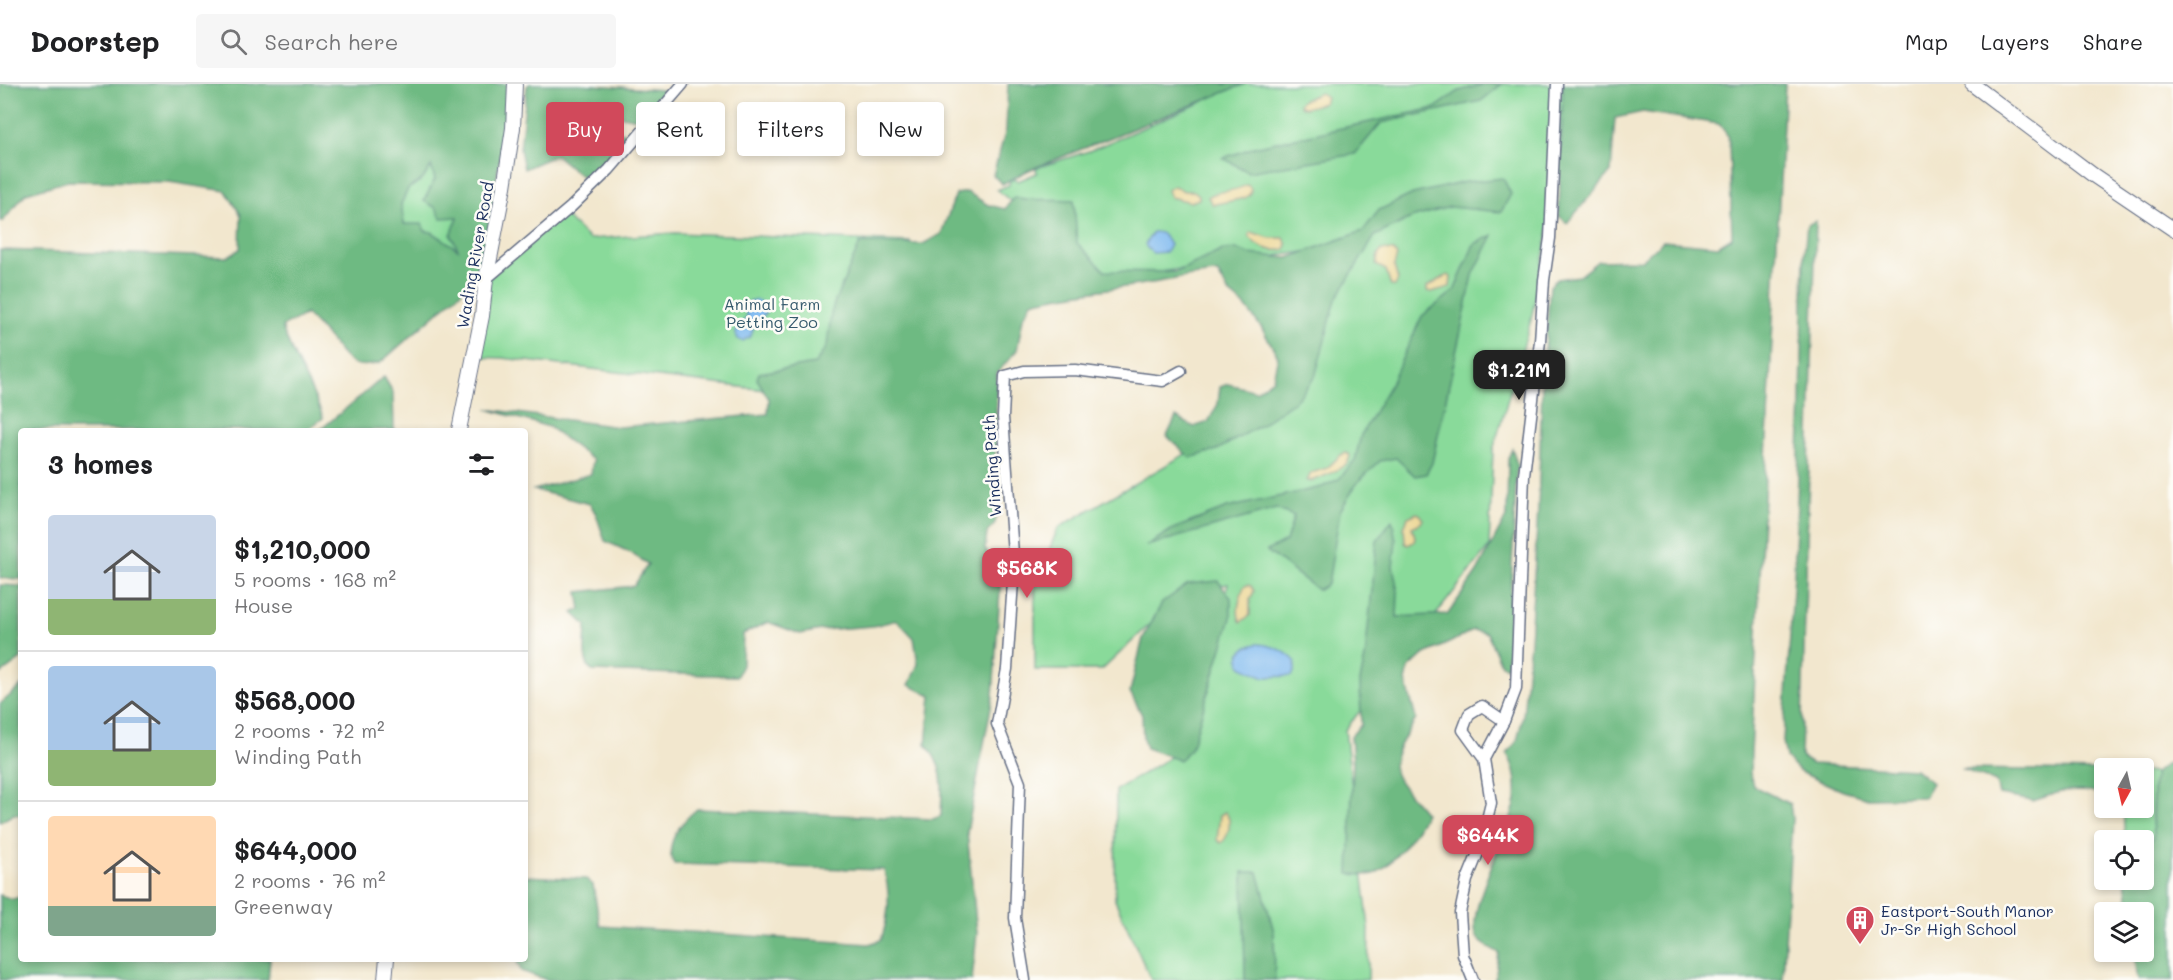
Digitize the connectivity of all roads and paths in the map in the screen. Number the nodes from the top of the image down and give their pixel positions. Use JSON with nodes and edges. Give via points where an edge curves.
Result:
{"nodes":[{"id":1,"x":515,"y":84,"type":"edge"},
{"id":2,"x":683,"y":84,"type":"edge"},
{"id":3,"x":1557,"y":84,"type":"edge"},
{"id":4,"x":1972,"y":84,"type":"edge"},
{"id":5,"x":2173,"y":229,"type":"edge"},
{"id":6,"x":486,"y":279,"type":"junction"},
{"id":7,"x":1181,"y":371,"type":"dead end"},
{"id":8,"x":459,"y":428,"type":"edge"},
{"id":9,"x":1504,"y":721,"type":"junction"},
{"id":10,"x":1484,"y":759,"type":"junction"},
{"id":11,"x":387,"y":962,"type":"edge"},
{"id":12,"x":385,"y":980,"type":"edge"},
{"id":13,"x":1025,"y":980,"type":"edge"},
{"id":14,"x":1473,"y":980,"type":"edge"}],
"edges":[{"from":1,"to":6,"type":"main road","name":"Wading River Road","via":[[513,128]]},
{"from":2,"to":6,"type":"street","via":[[609,170]]},
{"from":3,"to":9,"type":"street","via":[[1550,238],[1524,475],[1516,689]]},
{"from":4,"to":5,"type":"main road","via":[[2111,188]]},
{"from":6,"to":8,"type":"main road","name":"Wading River Road"},
{"from":7,"to":13,"type":"street","name":"Winding Path","via":[[1163,381],[1075,369],[1024,371],[1005,376],[1003,417],[1014,567],[1007,669],[997,724],[1020,783],[1015,918]]},
{"from":9,"to":10,"type":"street"},
{"from":9,"to":10,"type":"street","via":[[1482,706],[1469,714],[1463,730]]},
{"from":10,"to":14,"type":"street","via":[[1491,803],[1460,913],[1463,955]]},
{"from":11,"to":12,"type":"main road"}]}
